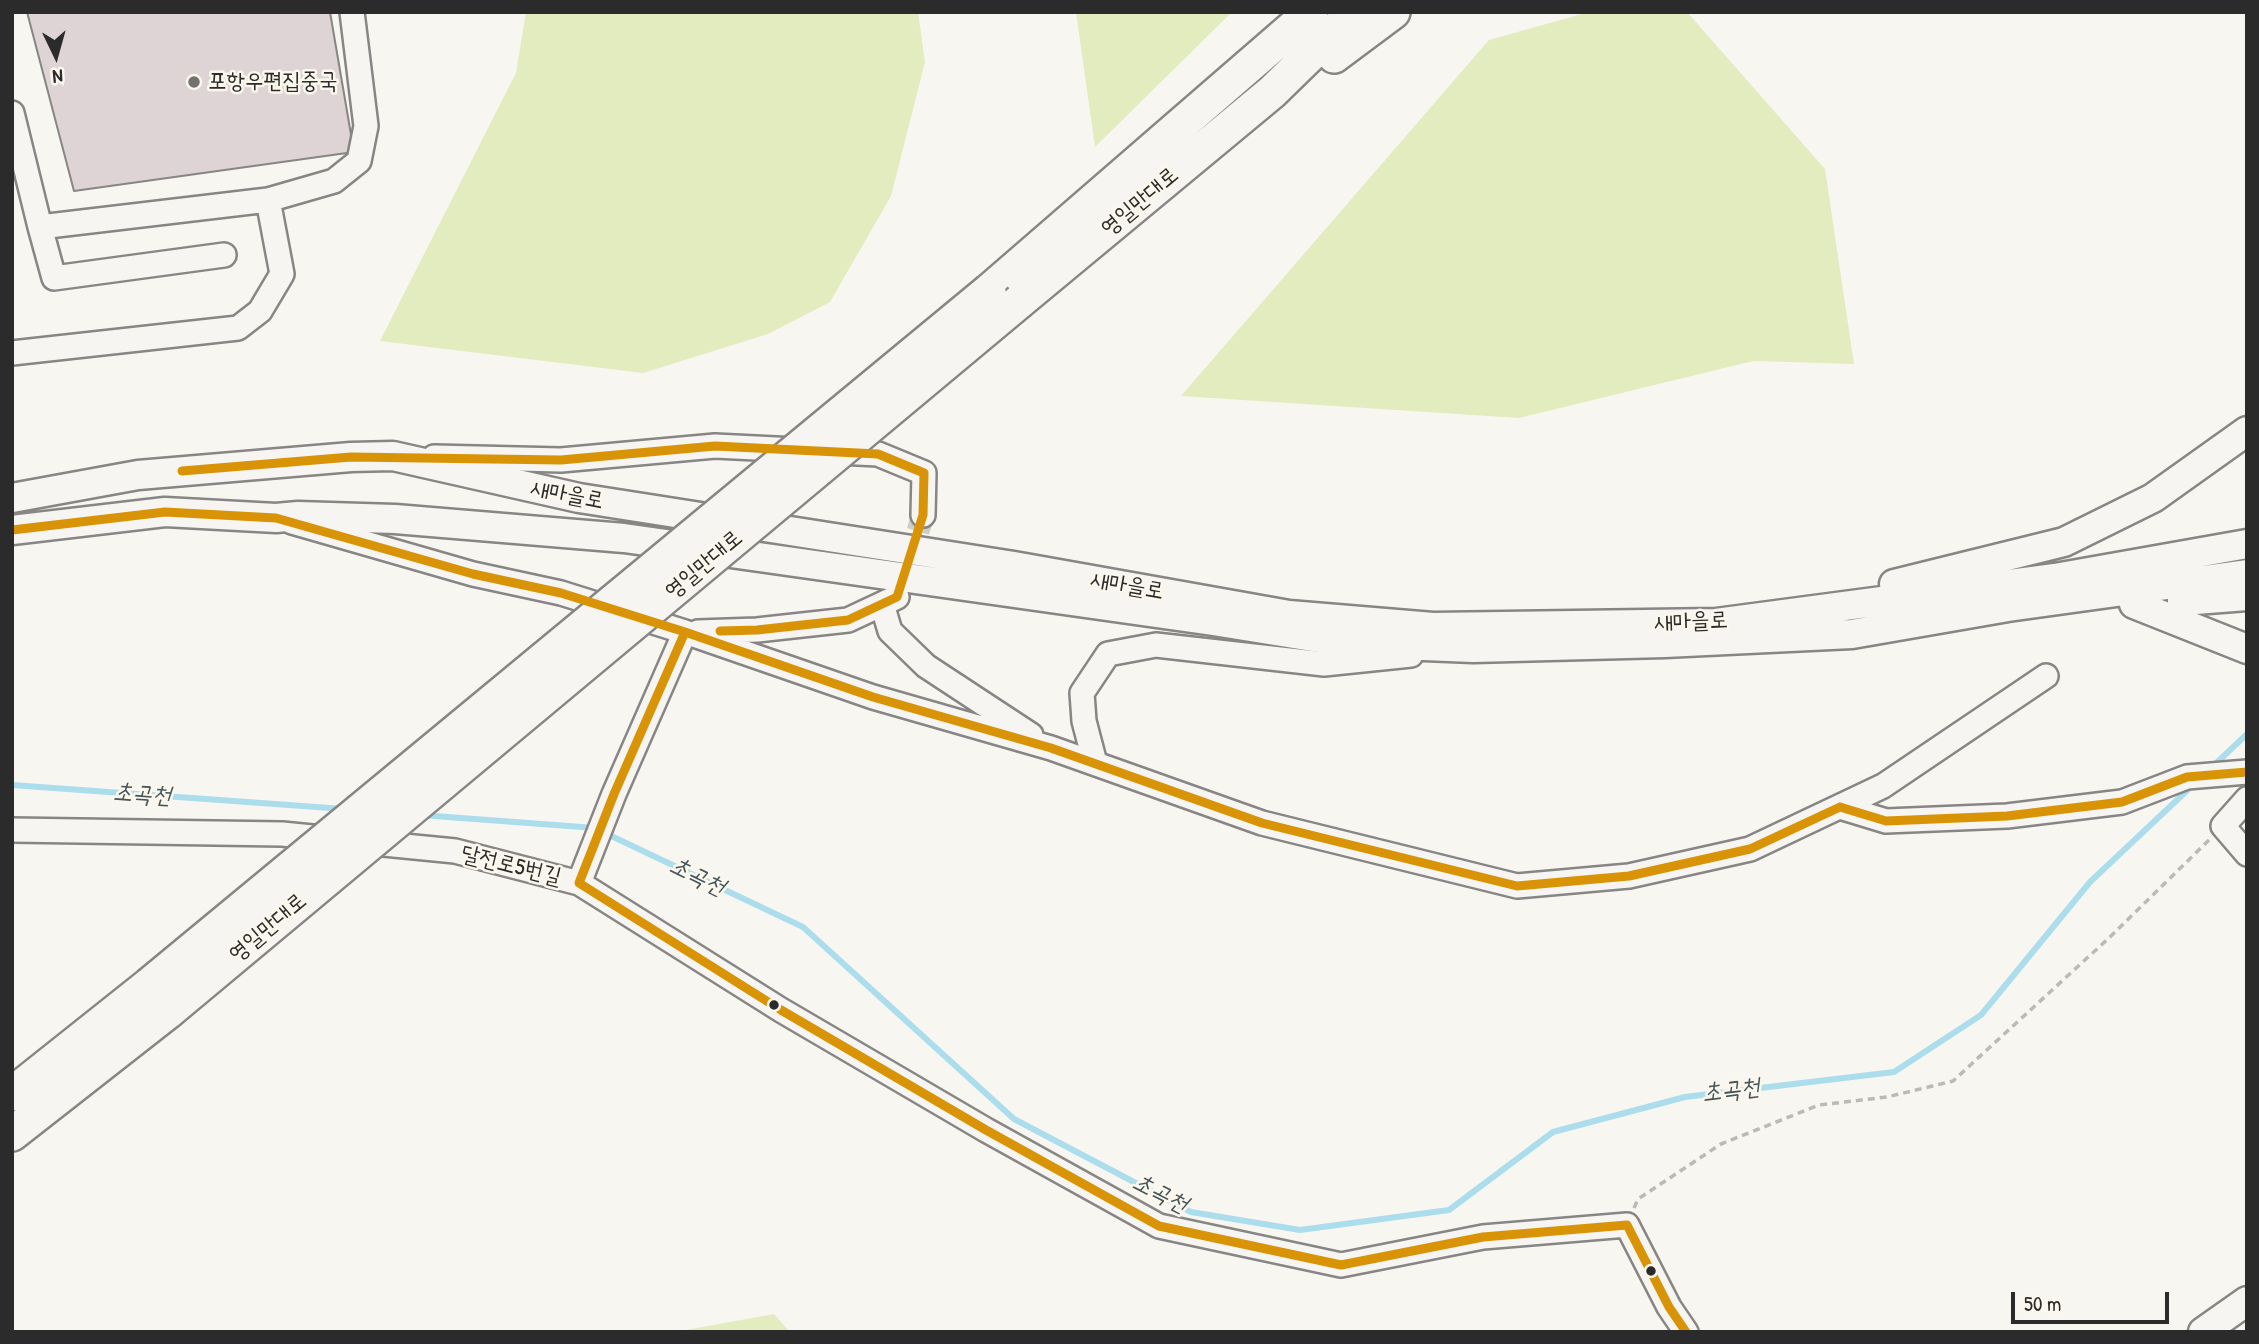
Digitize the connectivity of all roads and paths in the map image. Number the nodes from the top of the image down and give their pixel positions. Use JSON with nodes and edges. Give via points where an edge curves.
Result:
{"nodes":[{"id":1,"x":352,"y":12,"type":"edge"},
{"id":2,"x":1311,"y":12,"type":"edge"},
{"id":3,"x":1354,"y":12,"type":"edge"},
{"id":4,"x":1394,"y":12,"type":"edge"},
{"id":5,"x":1272,"y":92,"type":"junction"},
{"id":6,"x":12,"y":113,"type":"edge"},
{"id":7,"x":268,"y":200,"type":"junction"},
{"id":8,"x":40,"y":227,"type":"junction"},
{"id":9,"x":224,"y":254,"type":"dead end"},
{"id":10,"x":1004,"y":296,"type":"junction"},
{"id":11,"x":12,"y":353,"type":"edge"},
{"id":12,"x":2247,"y":431,"type":"edge"},
{"id":13,"x":393,"y":456,"type":"junction"},
{"id":14,"x":12,"y":498,"type":"edge"},
{"id":15,"x":923,"y":515,"type":"tunnel mouth"},
{"id":16,"x":276,"y":517,"type":"junction"},
{"id":17,"x":12,"y":530,"type":"edge"},
{"id":18,"x":2247,"y":544,"type":"edge"},
{"id":19,"x":2247,"y":574,"type":"edge"},
{"id":20,"x":2247,"y":596,"type":"edge"},
{"id":21,"x":2134,"y":604,"type":"junction"},
{"id":22,"x":2008,"y":607,"type":"junction"},
{"id":23,"x":1716,"y":623,"type":"junction"},
{"id":24,"x":685,"y":632,"type":"junction"},
{"id":25,"x":1473,"y":648,"type":"junction"},
{"id":26,"x":2247,"y":649,"type":"edge"},
{"id":27,"x":2046,"y":676,"type":"dead end"},
{"id":28,"x":1051,"y":748,"type":"junction"},
{"id":29,"x":1095,"y":763,"type":"junction"},
{"id":30,"x":2247,"y":772,"type":"edge"},
{"id":31,"x":2247,"y":799,"type":"edge"},
{"id":32,"x":1840,"y":807,"type":"junction"},
{"id":33,"x":2222,"y":826,"type":"junction"},
{"id":34,"x":12,"y":830,"type":"edge"},
{"id":35,"x":2247,"y":854,"type":"edge"},
{"id":36,"x":579,"y":883,"type":"junction"},
{"id":37,"x":12,"y":1094,"type":"edge"},
{"id":38,"x":12,"y":1134,"type":"edge"},
{"id":39,"x":1627,"y":1225,"type":"junction"},
{"id":40,"x":2247,"y":1299,"type":"edge"},
{"id":41,"x":2206,"y":1330,"type":"edge"},
{"id":42,"x":1686,"y":1332,"type":"edge"}],
"edges":[{"from":1,"to":7,"type":"street","via":[[366,126],[359,160],[334,181]]},
{"from":2,"to":10,"type":"highway","name":"영일만대로"},
{"from":3,"to":5,"type":"highway","name":"영일만대로"},
{"from":4,"to":5,"type":"highway","via":[[1327,61]]},
{"from":5,"to":10,"type":"highway","name":"영일만대로"},
{"from":6,"to":8,"type":"street"},
{"from":7,"to":8,"type":"street"},
{"from":7,"to":11,"type":"street","via":[[282,274],[260,311],[238,328]]},
{"from":8,"to":9,"type":"street","via":[[54,278]]},
{"from":10,"to":37,"type":"highway","name":"영일만대로","bridge":true},
{"from":10,"to":38,"type":"highway","name":"영일만대로","bridge":true,"via":[[169,1011]]},
{"from":12,"to":23,"type":"main road","via":[[2153,498],[2064,542]]},
{"from":13,"to":14,"type":"main road","name":"새마을로","via":[[138,475]]},
{"from":13,"to":15,"type":"street","via":[[561,460],[715,446],[878,454],[924,474]]},
{"from":13,"to":23,"type":"main road","name":"새마을로","via":[[579,498],[1014,566],[1289,615],[1433,627]]},
{"from":16,"to":17,"type":"main road","name":"새마을로","via":[[165,512]]},
{"from":16,"to":24,"type":"street","via":[[473,574],[561,593]]},
{"from":16,"to":25,"type":"main road","name":"새마을로","via":[[396,519],[624,538],[1350,643]]},
{"from":18,"to":23,"type":"main road","name":"새마을로","via":[[2055,579]]},
{"from":19,"to":22,"type":"main road","name":"새마을로"},
{"from":20,"to":21,"type":"main road"},
{"from":21,"to":22,"type":"main road"},
{"from":21,"to":26,"type":"main road"},
{"from":22,"to":25,"type":"main road","name":"새마을로","via":[[1852,634]]},
{"from":24,"to":28,"type":"street","via":[[873,697]]},
{"from":24,"to":28,"type":"street","via":[[848,620],[890,600],[890,631],[926,666]]},
{"from":24,"to":36,"type":"street"},
{"from":25,"to":29,"type":"street","via":[[1324,664],[1156,645],[1108,654],[1082,694]]},
{"from":27,"to":32,"type":"street","via":[[1883,786]]},
{"from":28,"to":29,"type":"street"},
{"from":29,"to":32,"type":"street","via":[[1262,823],[1517,886],[1629,876],[1750,849]]},
{"from":30,"to":32,"type":"street","via":[[2187,777],[2122,802],[2007,816],[1886,821]]},
{"from":31,"to":33,"type":"street"},
{"from":33,"to":35,"type":"street"},
{"from":33,"to":39,"type":"path","via":[[1953,1082],[1887,1097],[1819,1105],[1720,1144],[1638,1199]]},
{"from":34,"to":36,"type":"street","name":"달전로5번길","via":[[282,834],[455,851]]},
{"from":36,"to":39,"type":"street","name":"달전로5번길","via":[[780,1010],[1159,1226],[1341,1265],[1483,1237]]},
{"from":39,"to":42,"type":"street"},
{"from":40,"to":41,"type":"main road"}]}
